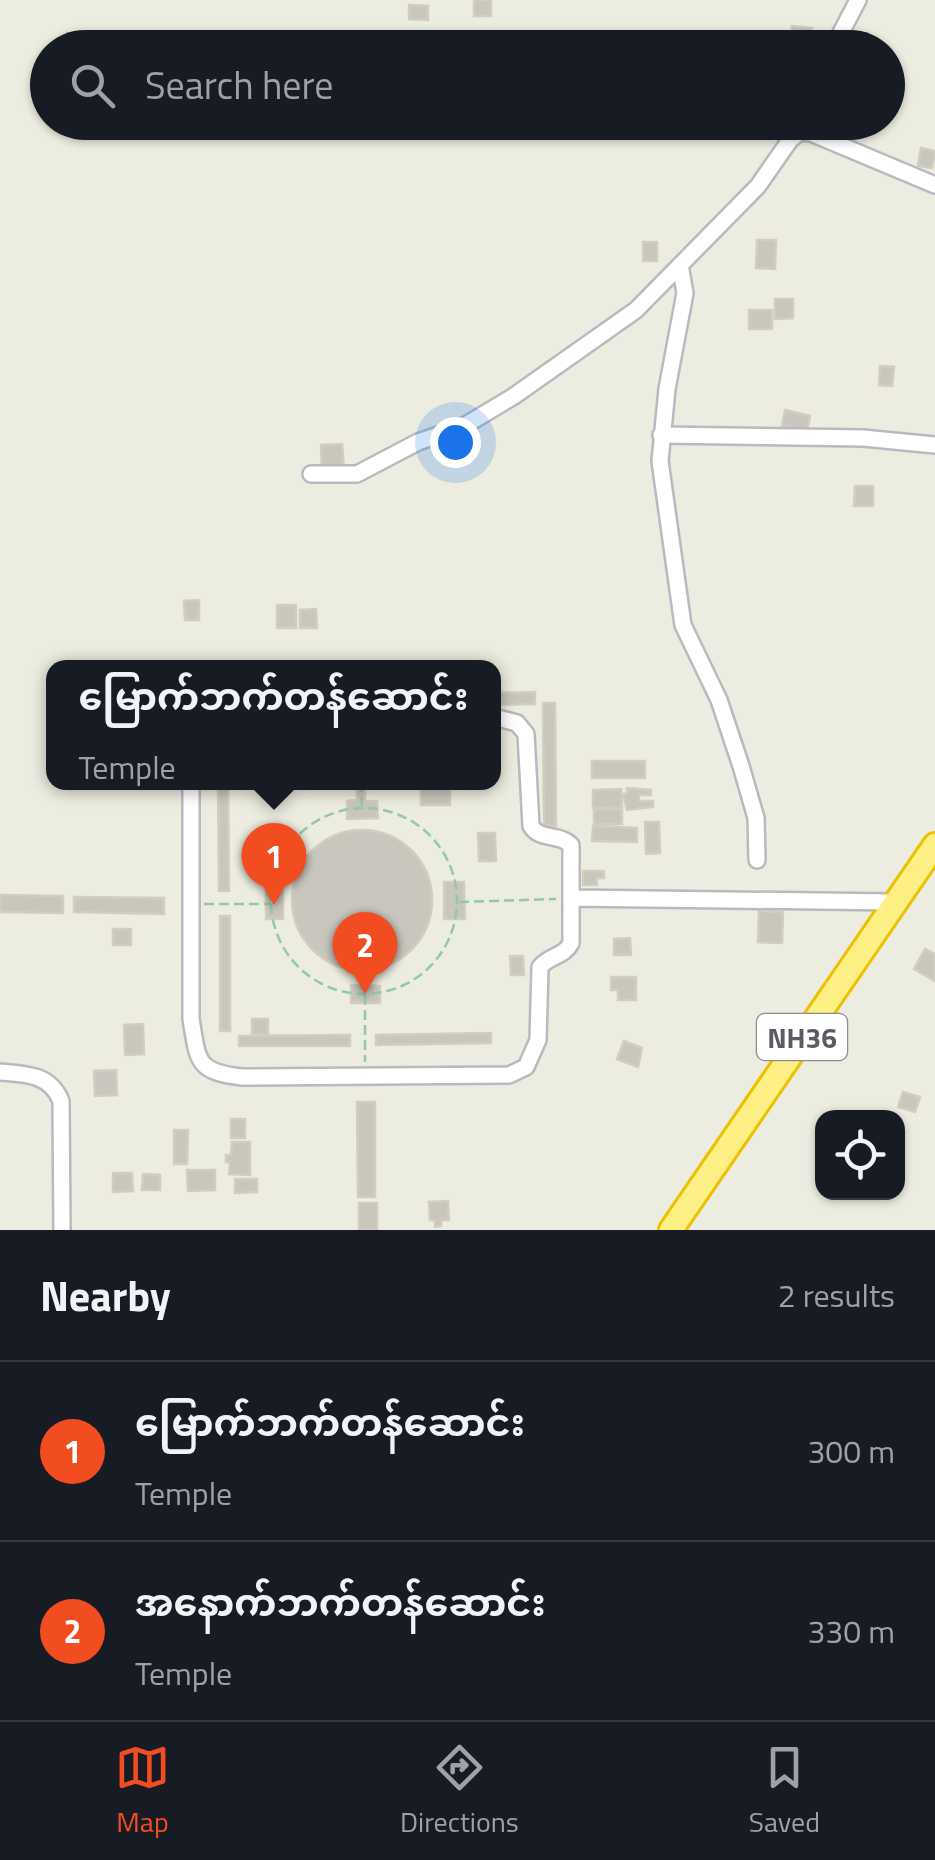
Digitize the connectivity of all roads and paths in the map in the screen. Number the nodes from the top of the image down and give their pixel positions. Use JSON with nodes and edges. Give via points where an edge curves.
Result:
{"nodes":[{"id":1,"x":858,"y":0,"type":"edge"},
{"id":2,"x":842,"y":30,"type":"edge"},
{"id":3,"x":790,"y":140,"type":"edge"},
{"id":4,"x":829,"y":140,"type":"edge"},
{"id":5,"x":935,"y":185,"type":"edge"},
{"id":6,"x":680,"y":265,"type":"junction"},
{"id":7,"x":661,"y":435,"type":"junction"},
{"id":8,"x":935,"y":445,"type":"edge"},
{"id":9,"x":311,"y":474,"type":"dead end"},
{"id":10,"x":501,"y":719,"type":"edge"},
{"id":11,"x":191,"y":790,"type":"edge"},
{"id":12,"x":362,"y":790,"type":"edge"},
{"id":13,"x":362,"y":807,"type":"junction"},
{"id":14,"x":935,"y":845,"type":"edge"},
{"id":15,"x":758,"y":860,"type":"dead end"},
{"id":16,"x":572,"y":898,"type":"junction"},
{"id":17,"x":458,"y":902,"type":"junction"},
{"id":18,"x":896,"y":902,"type":"junction"},
{"id":19,"x":189,"y":904,"type":"junction"},
{"id":20,"x":272,"y":904,"type":"junction"},
{"id":21,"x":365,"y":994,"type":"junction"},
{"id":22,"x":0,"y":1072,"type":"edge"},
{"id":23,"x":366,"y":1078,"type":"junction"},
{"id":24,"x":62,"y":1230,"type":"edge"},
{"id":25,"x":671,"y":1230,"type":"edge"}],
"edges":[{"from":1,"to":2,"type":"street"},
{"from":3,"to":6,"type":"street","via":[[758,186]]},
{"from":4,"to":5,"type":"street"},
{"from":6,"to":7,"type":"street","via":[[684,292]]},
{"from":6,"to":9,"type":"street","via":[[636,310],[464,426],[358,474]]},
{"from":7,"to":8,"type":"street"},
{"from":7,"to":15,"type":"street","via":[[683,625],[741,766],[756,818]]},
{"from":10,"to":16,"type":"street","via":[[526,734],[531,826],[538,835],[571,845]]},
{"from":11,"to":19,"type":"street"},
{"from":12,"to":13,"type":"path"},
{"from":13,"to":17,"type":"path","via":[[419,825],[454,874]]},
{"from":13,"to":20,"type":"path","via":[[306,828],[286,851]]},
{"from":14,"to":18,"type":"highway","number":"NH36"},
{"from":16,"to":17,"type":"path"},
{"from":16,"to":18,"type":"street"},
{"from":16,"to":23,"type":"street","via":[[571,942],[538,972],[538,1040],[526,1067],[497,1076]]},
{"from":17,"to":21,"type":"path","via":[[452,934],[437,960],[413,981]]},
{"from":18,"to":25,"type":"highway","number":"NH36"},
{"from":19,"to":20,"type":"path"},
{"from":19,"to":23,"type":"street","via":[[191,1019],[202,1065],[242,1077]]},
{"from":20,"to":21,"type":"path","via":[[280,940],[298,967],[323,985]]},
{"from":21,"to":23,"type":"path"},
{"from":22,"to":24,"type":"street","via":[[35,1075],[54,1086],[60,1101]]}]}
